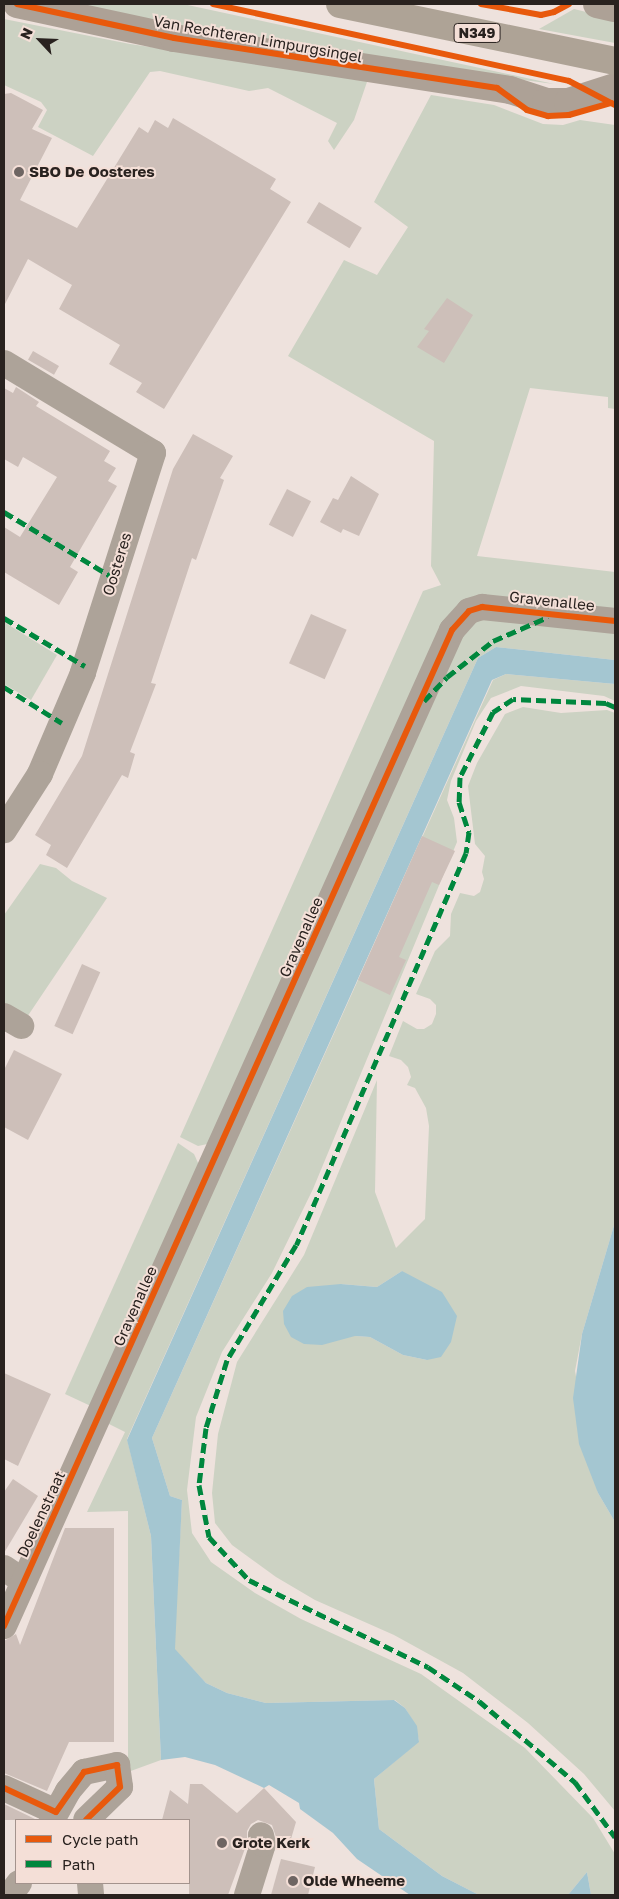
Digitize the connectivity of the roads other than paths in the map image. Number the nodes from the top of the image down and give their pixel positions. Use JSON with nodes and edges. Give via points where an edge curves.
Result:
{"nodes":[{"id":1,"x":17,"y":4,"type":"edge"},
{"id":2,"x":340,"y":4,"type":"edge"},
{"id":3,"x":597,"y":4,"type":"edge"},
{"id":4,"x":615,"y":8,"type":"edge"},
{"id":5,"x":615,"y":61,"type":"edge"},
{"id":6,"x":615,"y":87,"type":"edge"},
{"id":7,"x":4,"y":363,"type":"edge"},
{"id":8,"x":615,"y":621,"type":"edge"},
{"id":9,"x":4,"y":830,"type":"edge"},
{"id":10,"x":101,"y":1412,"type":"joint"},
{"id":11,"x":14,"y":1574,"type":"edge"},
{"id":12,"x":4,"y":1626,"type":"edge"},
{"id":13,"x":4,"y":1788,"type":"edge"},
{"id":14,"x":54,"y":1816,"type":"edge"},
{"id":15,"x":87,"y":1819,"type":"edge"},
{"id":16,"x":261,"y":1835,"type":"dead end"},
{"id":17,"x":17,"y":1884,"type":"edge"},
{"id":18,"x":10,"y":1895,"type":"edge"},
{"id":19,"x":247,"y":1895,"type":"edge"}],
"edges":[{"from":1,"to":6,"type":"main road","name":"Van Rechteren Limpurgsingel","via":[[174,38],[510,90],[546,102],[568,102]]},
{"from":2,"to":5,"type":"main road","number":"N349"},
{"from":3,"to":4,"type":"main road"},
{"from":7,"to":9,"type":"street","name":"Oosteres","via":[[153,453],[83,673],[40,774]]},
{"from":8,"to":10,"type":"street","name":"Gravenallee","via":[[482,607],[469,611],[452,630]]},
{"from":10,"to":11,"type":"street","name":"Doelenstraat"},
{"from":11,"to":12,"type":"street","name":"Doelenstraat"},
{"from":13,"to":14,"type":"street"},
{"from":14,"to":15,"type":"street","via":[[84,1772],[117,1766],[120,1787]]},
{"from":16,"to":19,"type":"street","via":[[264,1844]]},
{"from":17,"to":18,"type":"street"}]}
